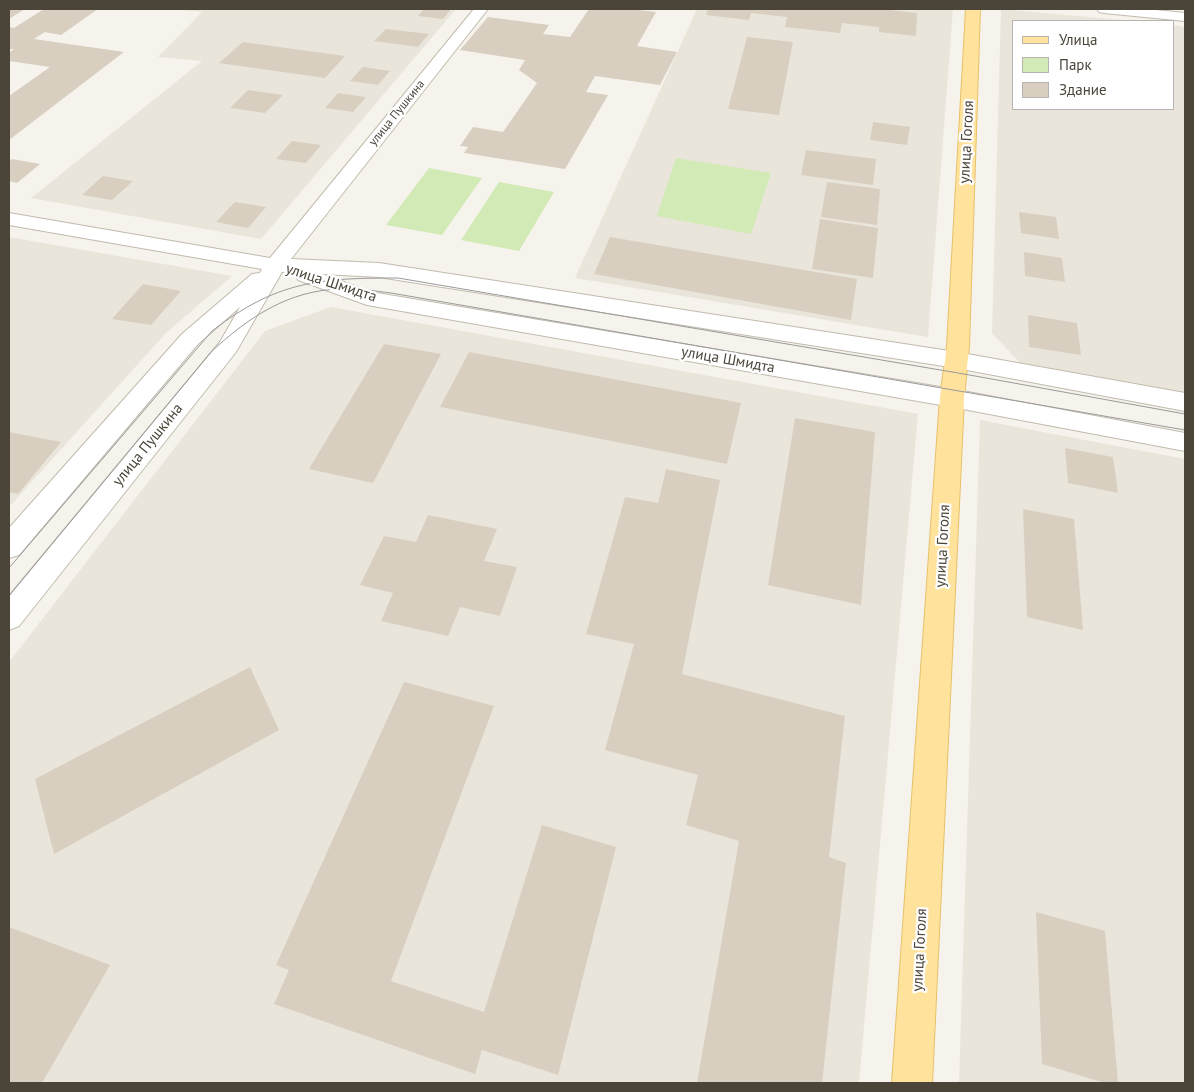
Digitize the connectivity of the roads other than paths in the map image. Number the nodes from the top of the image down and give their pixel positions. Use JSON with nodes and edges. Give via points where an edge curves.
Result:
{"nodes":[{"id":1,"x":481,"y":9,"type":"edge"},
{"id":2,"x":973,"y":9,"type":"edge"},
{"id":3,"x":1104,"y":9,"type":"edge"},
{"id":4,"x":1185,"y":17,"type":"edge"},
{"id":5,"x":9,"y":219,"type":"edge"},
{"id":6,"x":275,"y":265,"type":"junction"},
{"id":7,"x":956,"y":360,"type":"junction"},
{"id":8,"x":952,"y":398,"type":"junction"},
{"id":9,"x":1185,"y":402,"type":"edge"},
{"id":10,"x":1185,"y":442,"type":"edge"},
{"id":11,"x":9,"y":547,"type":"edge"},
{"id":12,"x":9,"y":617,"type":"edge"},
{"id":13,"x":912,"y":1083,"type":"edge"}],
"edges":[{"from":1,"to":6,"type":"street","name":"улица Пушкина"},
{"from":2,"to":7,"type":"main road","name":"улица Гоголя"},
{"from":3,"to":4,"type":"street"},
{"from":5,"to":6,"type":"street","name":"улица Шмидта"},
{"from":6,"to":7,"type":"street","name":"улица Шмидта","via":[[379,270]]},
{"from":6,"to":8,"type":"street","name":"улица Шмидта","via":[[367,298]]},
{"from":6,"to":11,"type":"street","name":"улица Пушкина","via":[[190,339]]},
{"from":6,"to":12,"type":"street","name":"улица Пушкина","via":[[228,347]]},
{"from":7,"to":8,"type":"main road","name":"улица Гоголя"},
{"from":7,"to":9,"type":"street","name":"улица Шмидта"},
{"from":8,"to":10,"type":"street","name":"улица Шмидта"},
{"from":8,"to":13,"type":"main road","name":"улица Гоголя"}]}
